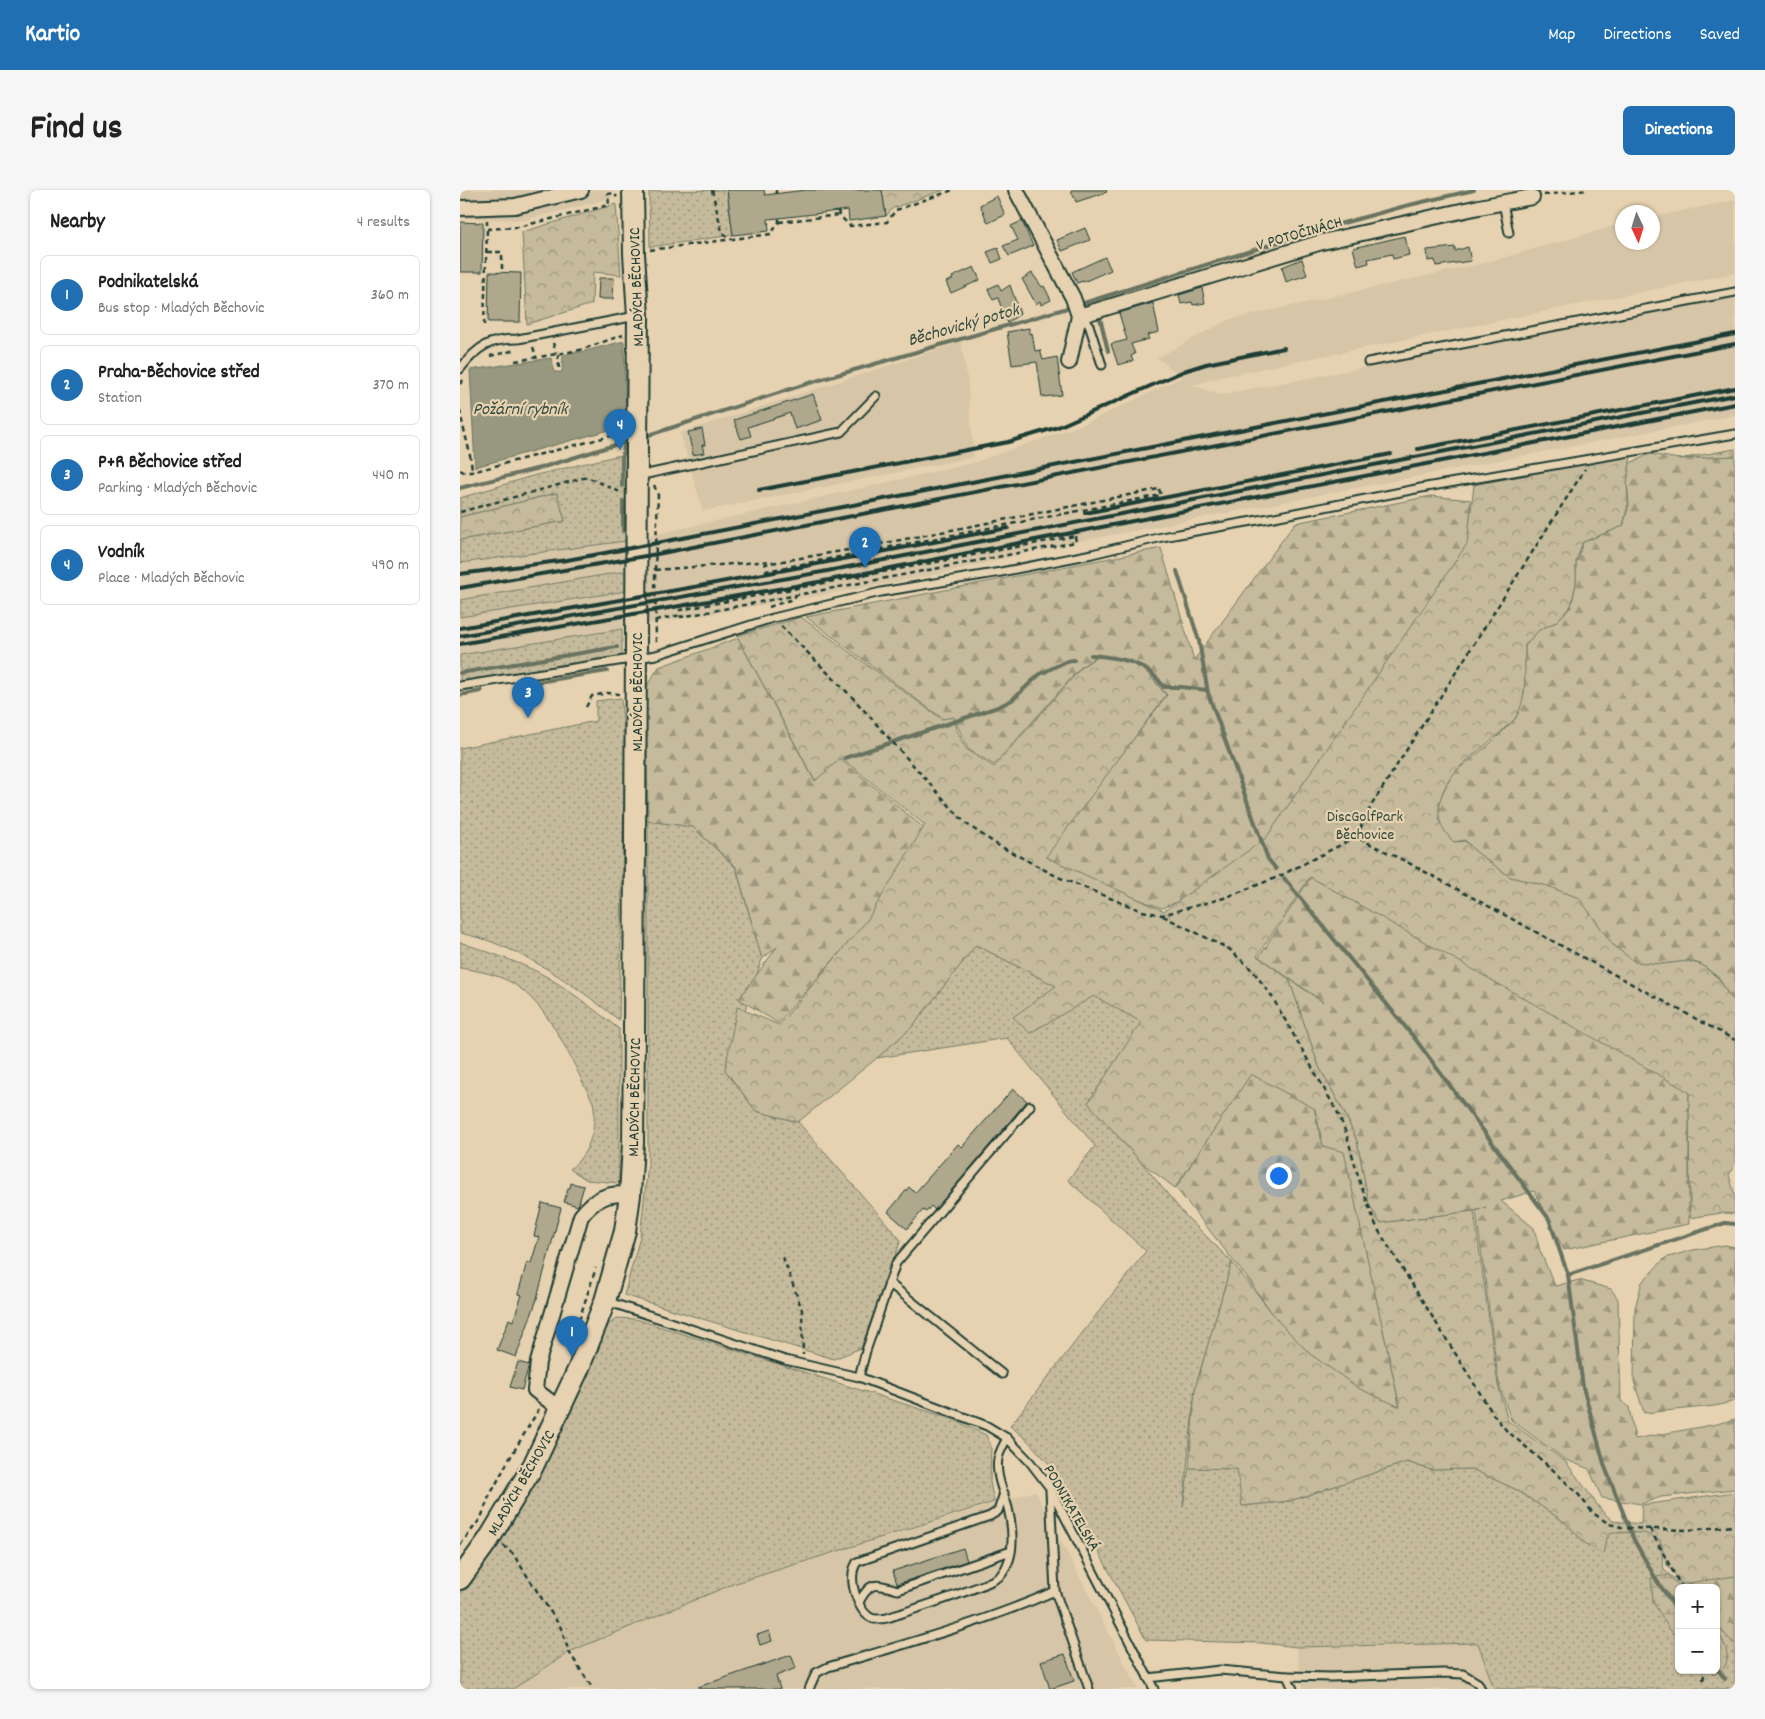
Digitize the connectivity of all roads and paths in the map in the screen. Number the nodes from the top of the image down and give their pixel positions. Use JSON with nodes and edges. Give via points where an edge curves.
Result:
{"nodes":[{"id":1,"x":581,"y":190,"type":"edge"},
{"id":2,"x":712,"y":190,"type":"edge"},
{"id":3,"x":953,"y":190,"type":"edge"},
{"id":4,"x":1016,"y":190,"type":"edge"},
{"id":5,"x":1587,"y":190,"type":"edge"},
{"id":6,"x":623,"y":191,"type":"edge"},
{"id":7,"x":1532,"y":197,"type":"joint"},
{"id":8,"x":1503,"y":203,"type":"junction"},
{"id":9,"x":460,"y":208,"type":"edge"},
{"id":10,"x":838,"y":211,"type":"dead end"},
{"id":11,"x":839,"y":215,"type":"junction"},
{"id":12,"x":779,"y":218,"type":"dead end"},
{"id":13,"x":484,"y":219,"type":"dead end"},
{"id":14,"x":780,"y":222,"type":"junction"},
{"id":15,"x":487,"y":229,"type":"junction"},
{"id":16,"x":1510,"y":233,"type":"dead end"},
{"id":17,"x":728,"y":240,"type":"junction"},
{"id":18,"x":646,"y":250,"type":"dead end"},
{"id":19,"x":487,"y":252,"type":"junction"},
{"id":20,"x":502,"y":269,"type":"dead end"},
{"id":21,"x":1735,"y":292,"type":"edge"},
{"id":22,"x":1076,"y":308,"type":"junction"},
{"id":23,"x":638,"y":316,"type":"junction"},
{"id":24,"x":484,"y":325,"type":"dead end"},
{"id":25,"x":626,"y":334,"type":"dead end"},
{"id":26,"x":547,"y":344,"type":"dead end"},
{"id":27,"x":540,"y":345,"type":"dead end"},
{"id":28,"x":533,"y":347,"type":"junction"},
{"id":29,"x":557,"y":354,"type":"junction"},
{"id":30,"x":488,"y":356,"type":"dead end"},
{"id":31,"x":536,"y":358,"type":"junction"},
{"id":32,"x":515,"y":361,"type":"dead end"},
{"id":33,"x":1069,"y":362,"type":"dead end"},
{"id":34,"x":1368,"y":362,"type":"dead end"},
{"id":35,"x":1102,"y":364,"type":"dead end"},
{"id":36,"x":460,"y":369,"type":"edge"},
{"id":37,"x":559,"y":370,"type":"dead end"},
{"id":38,"x":465,"y":377,"type":"dead end"},
{"id":39,"x":460,"y":384,"type":"edge"},
{"id":40,"x":876,"y":396,"type":"dead end"},
{"id":41,"x":460,"y":410,"type":"edge"},
{"id":42,"x":1735,"y":434,"type":"edge"},
{"id":43,"x":634,"y":437,"type":"junction"},
{"id":44,"x":1590,"y":459,"type":"junction"},
{"id":45,"x":460,"y":470,"type":"edge"},
{"id":46,"x":472,"y":472,"type":"junction"},
{"id":47,"x":637,"y":476,"type":"junction"},
{"id":48,"x":618,"y":491,"type":"dead end"},
{"id":49,"x":658,"y":495,"type":"dead end"},
{"id":50,"x":460,"y":512,"type":"edge"},
{"id":51,"x":773,"y":563,"type":"junction"},
{"id":52,"x":655,"y":570,"type":"junction"},
{"id":53,"x":681,"y":615,"type":"junction"},
{"id":54,"x":774,"y":618,"type":"junction"},
{"id":55,"x":656,"y":620,"type":"junction"},
{"id":56,"x":646,"y":657,"type":"junction"},
{"id":57,"x":460,"y":686,"type":"edge"},
{"id":58,"x":625,"y":694,"type":"dead end"},
{"id":59,"x":586,"y":707,"type":"dead end"},
{"id":60,"x":1356,"y":837,"type":"junction"},
{"id":61,"x":1162,"y":915,"type":"junction"},
{"id":62,"x":1735,"y":1040,"type":"edge"},
{"id":63,"x":1030,"y":1106,"type":"dead end"},
{"id":64,"x":630,"y":1195,"type":"junction"},
{"id":65,"x":783,"y":1257,"type":"dead end"},
{"id":66,"x":596,"y":1268,"type":"dead end"},
{"id":67,"x":889,"y":1283,"type":"junction"},
{"id":68,"x":605,"y":1301,"type":"junction"},
{"id":69,"x":578,"y":1321,"type":"dead end"},
{"id":70,"x":803,"y":1364,"type":"junction"},
{"id":71,"x":1002,"y":1374,"type":"dead end"},
{"id":72,"x":859,"y":1377,"type":"junction"},
{"id":73,"x":553,"y":1403,"type":"junction"},
{"id":74,"x":1007,"y":1438,"type":"junction"},
{"id":75,"x":1050,"y":1488,"type":"junction"},
{"id":76,"x":1004,"y":1493,"type":"junction"},
{"id":77,"x":1735,"y":1526,"type":"edge"},
{"id":78,"x":1650,"y":1529,"type":"junction"},
{"id":79,"x":489,"y":1539,"type":"junction"},
{"id":80,"x":460,"y":1546,"type":"edge"},
{"id":81,"x":1011,"y":1551,"type":"junction"},
{"id":82,"x":460,"y":1579,"type":"edge"},
{"id":83,"x":1680,"y":1584,"type":"edge"},
{"id":84,"x":1055,"y":1591,"type":"junction"},
{"id":85,"x":859,"y":1602,"type":"junction"},
{"id":86,"x":1704,"y":1674,"type":"edge"},
{"id":87,"x":1287,"y":1676,"type":"junction"},
{"id":88,"x":1148,"y":1678,"type":"junction"},
{"id":89,"x":1703,"y":1680,"type":"dead end"},
{"id":90,"x":593,"y":1689,"type":"edge"},
{"id":91,"x":809,"y":1689,"type":"edge"},
{"id":92,"x":1090,"y":1689,"type":"edge"},
{"id":93,"x":1154,"y":1689,"type":"edge"},
{"id":94,"x":1293,"y":1689,"type":"edge"},
{"id":95,"x":1481,"y":1689,"type":"edge"}],
"edges":[{"from":1,"to":9,"type":"street","via":[[516,206]]},
{"from":2,"to":17,"type":"path","via":[[720,228]]},
{"from":3,"to":11,"type":"path","via":[[896,210],[887,222],[850,226]]},
{"from":4,"to":22,"type":"street"},
{"from":5,"to":7,"type":"path"},
{"from":6,"to":15,"type":"path","via":[[608,194],[609,205],[518,227]]},
{"from":6,"to":23,"type":"street","name":"MLADÝCH BĚCHOVIC","via":[[634,254]]},
{"from":7,"to":8,"type":"street","name":"V POTOČINÁCH"},
{"from":8,"to":16,"type":"lane"},
{"from":8,"to":22,"type":"street","name":"V POTOČINÁCH","via":[[1322,242]]},
{"from":10,"to":11,"type":"path"},
{"from":11,"to":14,"type":"path"},
{"from":12,"to":14,"type":"path"},
{"from":13,"to":15,"type":"path","via":[[487,218]]},
{"from":14,"to":17,"type":"path","via":[[771,234]]},
{"from":15,"to":19,"type":"path"},
{"from":17,"to":18,"type":"path"},
{"from":19,"to":20,"type":"path","via":[[502,252]]},
{"from":19,"to":24,"type":"path"},
{"from":21,"to":34,"type":"lane"},
{"from":22,"to":33,"type":"street"},
{"from":22,"to":35,"type":"lane","via":[[1089,325]]},
{"from":23,"to":36,"type":"lane","via":[[487,343]]},
{"from":23,"to":43,"type":"street","name":"MLADÝCH BĚCHOVIC"},
{"from":25,"to":29,"type":"path","via":[[580,350]]},
{"from":26,"to":29,"type":"path","via":[[553,343]]},
{"from":27,"to":28,"type":"path"},
{"from":28,"to":30,"type":"path"},
{"from":28,"to":31,"type":"path"},
{"from":29,"to":31,"type":"path"},
{"from":29,"to":37,"type":"path"},
{"from":31,"to":32,"type":"path"},
{"from":38,"to":39,"type":"path"},
{"from":40,"to":47,"type":"lane","via":[[841,432]]},
{"from":41,"to":46,"type":"path","via":[[472,455]]},
{"from":42,"to":44,"type":"lane"},
{"from":43,"to":46,"type":"path"},
{"from":43,"to":47,"type":"street","name":"MLADÝCH BĚCHOVIC"},
{"from":44,"to":54,"type":"lane","via":[[1162,537],[1001,572],[881,592]]},
{"from":44,"to":60,"type":"path","via":[[1371,806]]},
{"from":45,"to":46,"type":"path"},
{"from":47,"to":56,"type":"street","name":"MLADÝCH BĚCHOVIC"},
{"from":48,"to":50,"type":"path","via":[[586,477]]},
{"from":49,"to":52,"type":"path"},
{"from":51,"to":51,"type":"path","via":[[860,548],[1160,489],[1161,495],[766,571],[765,564]]},
{"from":51,"to":52,"type":"path"},
{"from":52,"to":55,"type":"path"},
{"from":53,"to":53,"type":"path","via":[[1076,542],[1075,536],[680,610]]},
{"from":53,"to":55,"type":"path"},
{"from":54,"to":56,"type":"lane"},
{"from":54,"to":61,"type":"path","via":[[853,698],[965,823],[996,844],[1058,877],[1142,911]]},
{"from":55,"to":56,"type":"path"},
{"from":56,"to":57,"type":"lane"},
{"from":56,"to":64,"type":"street","name":"MLADÝCH BĚCHOVIC"},
{"from":58,"to":59,"type":"path","via":[[592,696]]},
{"from":60,"to":61,"type":"path","via":[[1278,877],[1224,898]]},
{"from":60,"to":62,"type":"path"},
{"from":61,"to":78,"type":"path","via":[[1229,949],[1253,971],[1271,995],[1339,1115],[1377,1228],[1492,1414],[1601,1520],[1625,1528]]},
{"from":63,"to":67,"type":"lane","via":[[896,1263]]},
{"from":64,"to":68,"type":"street","name":"MLADÝCH BĚCHOVIC","via":[[625,1231]]},
{"from":64,"to":73,"type":"street","via":[[600,1198],[581,1216],[538,1362],[535,1390]]},
{"from":65,"to":70,"type":"path","via":[[802,1310]]},
{"from":66,"to":69,"type":"path"},
{"from":67,"to":71,"type":"lane"},
{"from":67,"to":72,"type":"lane"},
{"from":68,"to":70,"type":"lane","name":"PODNIKATELSKÁ"},
{"from":68,"to":73,"type":"street","name":"MLADÝCH BĚCHOVIC"},
{"from":70,"to":72,"type":"lane","name":"PODNIKATELSKÁ"},
{"from":72,"to":74,"type":"lane","name":"PODNIKATELSKÁ","via":[[987,1426]]},
{"from":73,"to":79,"type":"street","name":"MLADÝCH BĚCHOVIC","via":[[532,1466]]},
{"from":73,"to":80,"type":"path","via":[[507,1463],[481,1518]]},
{"from":74,"to":75,"type":"lane","name":"PODNIKATELSKÁ"},
{"from":74,"to":76,"type":"lane","via":[[998,1459],[998,1474]]},
{"from":75,"to":84,"type":"lane"},
{"from":75,"to":88,"type":"lane","name":"PODNIKATELSKÁ"},
{"from":76,"to":81,"type":"lane","via":[[1012,1537]]},
{"from":76,"to":85,"type":"lane","via":[[998,1511],[990,1516],[857,1562],[852,1580]]},
{"from":77,"to":78,"type":"path"},
{"from":78,"to":83,"type":"path"},
{"from":79,"to":82,"type":"street","name":"MLADÝCH BĚCHOVIC"},
{"from":79,"to":90,"type":"path","via":[[502,1544],[513,1554],[560,1628],[570,1652]]},
{"from":81,"to":85,"type":"lane","via":[[898,1590],[873,1586],[865,1591]]},
{"from":81,"to":85,"type":"lane","via":[[1000,1577],[887,1618],[869,1616]]},
{"from":84,"to":91,"type":"lane","via":[[926,1638],[828,1667],[816,1673]]},
{"from":84,"to":92,"type":"lane"},
{"from":86,"to":89,"type":"path"},
{"from":87,"to":88,"type":"lane","via":[[1220,1670]]},
{"from":87,"to":94,"type":"lane"},
{"from":87,"to":95,"type":"lane","via":[[1463,1674],[1478,1683]]},
{"from":88,"to":93,"type":"lane","name":"PODNIKATELSKÁ"}]}
